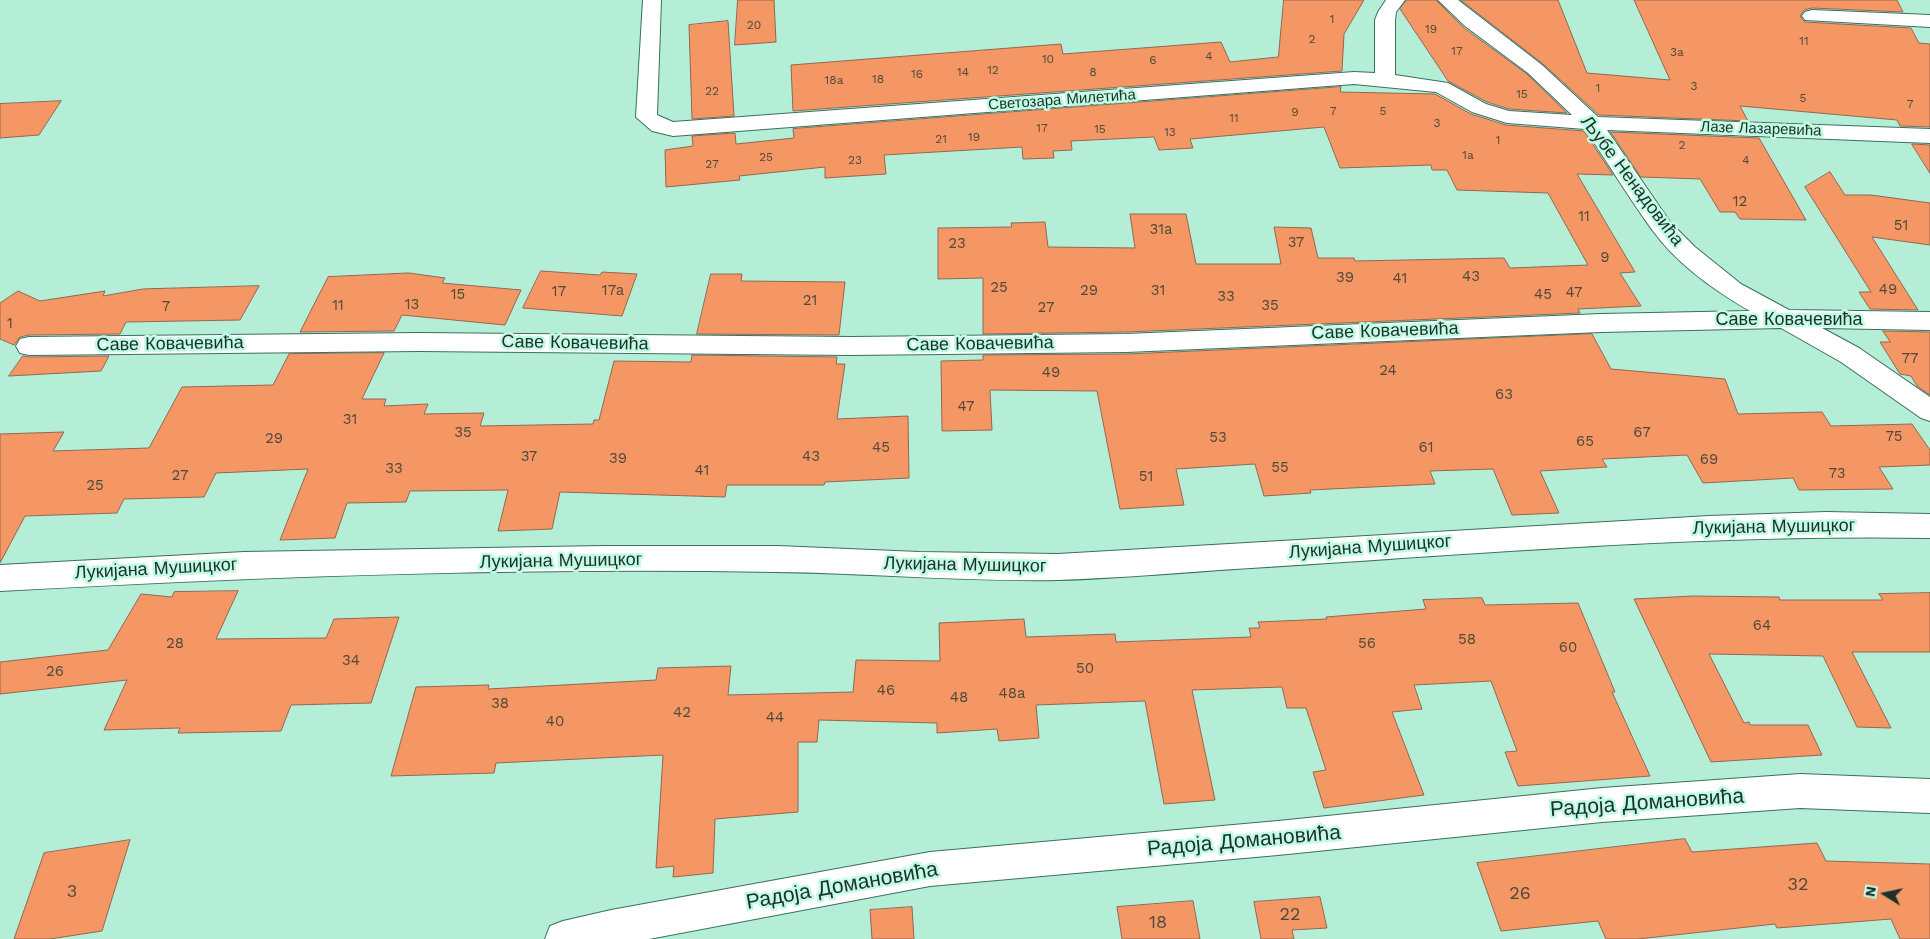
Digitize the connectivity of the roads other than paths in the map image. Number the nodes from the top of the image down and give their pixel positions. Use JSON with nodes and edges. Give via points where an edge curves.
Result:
{"nodes":[{"id":1,"x":652,"y":0,"type":"edge"},
{"id":2,"x":1396,"y":0,"type":"edge"},
{"id":3,"x":1446,"y":0,"type":"edge"},
{"id":4,"x":1812,"y":16,"type":"dead end"},
{"id":5,"x":1930,"y":21,"type":"edge"},
{"id":6,"x":1386,"y":80,"type":"junction"},
{"id":7,"x":1592,"y":122,"type":"junction"},
{"id":8,"x":1930,"y":136,"type":"edge"},
{"id":9,"x":1785,"y":319,"type":"junction"},
{"id":10,"x":1930,"y":320,"type":"edge"},
{"id":11,"x":29,"y":346,"type":"dead end"},
{"id":12,"x":1930,"y":411,"type":"edge"},
{"id":13,"x":1930,"y":526,"type":"edge"},
{"id":14,"x":0,"y":578,"type":"edge"},
{"id":15,"x":1930,"y":796,"type":"edge"},
{"id":16,"x":563,"y":939,"type":"edge"}],
"edges":[{"from":1,"to":6,"type":"street","name":"Светозара Милетића","via":[[646,117],[659,126],[673,129],[1322,80]]},
{"from":2,"to":6,"type":"street","via":[[1385,20]]},
{"from":3,"to":7,"type":"street","name":"Љубе Ненадовића","via":[[1536,70]]},
{"from":4,"to":5,"type":"street"},
{"from":6,"to":7,"type":"street","name":"Светозара Милетића","via":[[1441,87],[1494,114]]},
{"from":7,"to":8,"type":"street","name":"Лазе Лазаревића"},
{"from":7,"to":9,"type":"street","name":"Љубе Ненадовића","via":[[1662,228],[1732,290]]},
{"from":9,"to":10,"type":"street","name":"Саве Ковачевића"},
{"from":9,"to":11,"type":"street","name":"Саве Ковачевића","via":[[1433,329],[1126,343],[841,346],[419,342]]},
{"from":9,"to":12,"type":"street","name":"Љубе Ненадовића","via":[[1850,355]]},
{"from":13,"to":14,"type":"street","name":"Лукијана Мушицког","via":[[1826,524],[1709,528],[1058,567],[778,559],[604,560],[244,565]]},
{"from":15,"to":16,"type":"street","name":"Радоја Домановића","via":[[1800,791],[1612,804],[930,869]]}]}
